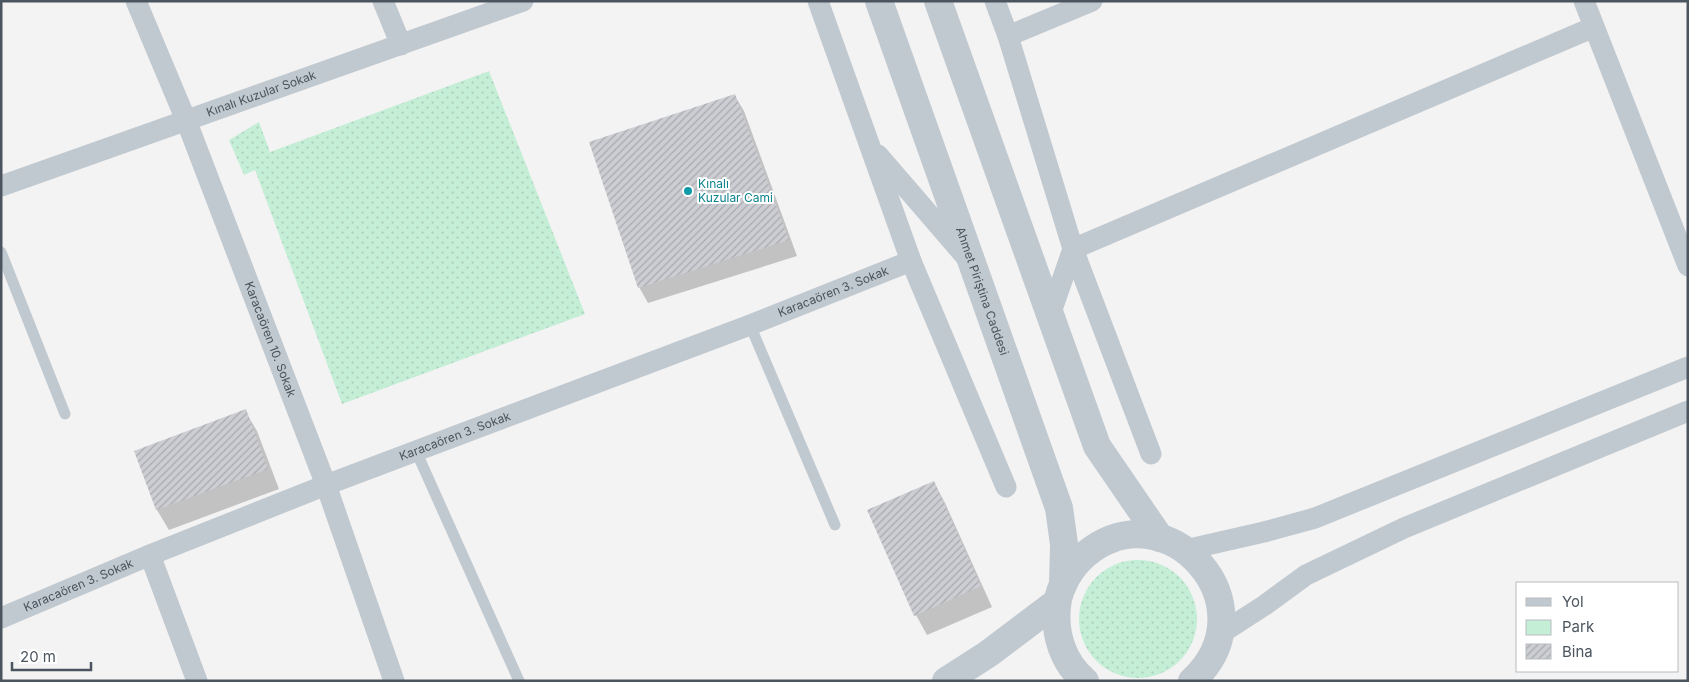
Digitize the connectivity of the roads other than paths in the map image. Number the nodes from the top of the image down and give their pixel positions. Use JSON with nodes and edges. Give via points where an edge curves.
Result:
{"nodes":[{"id":1,"x":136,"y":1,"type":"edge"},
{"id":2,"x":383,"y":1,"type":"edge"},
{"id":3,"x":523,"y":1,"type":"edge"},
{"id":4,"x":818,"y":1,"type":"edge"},
{"id":5,"x":879,"y":1,"type":"edge"},
{"id":6,"x":938,"y":1,"type":"edge"},
{"id":7,"x":995,"y":1,"type":"edge"},
{"id":8,"x":1092,"y":1,"type":"edge"},
{"id":9,"x":1584,"y":1,"type":"edge"},
{"id":10,"x":1594,"y":27,"type":"junction"},
{"id":11,"x":1008,"y":36,"type":"junction"},
{"id":12,"x":401,"y":45,"type":"junction"},
{"id":13,"x":186,"y":120,"type":"junction"},
{"id":14,"x":870,"y":146,"type":"junction"},
{"id":15,"x":1,"y":186,"type":"edge"},
{"id":16,"x":1073,"y":250,"type":"junction"},
{"id":17,"x":1,"y":252,"type":"edge"},
{"id":18,"x":911,"y":261,"type":"junction"},
{"id":19,"x":974,"y":265,"type":"junction"},
{"id":20,"x":1688,"y":266,"type":"edge"},
{"id":21,"x":1050,"y":315,"type":"junction"},
{"id":22,"x":750,"y":325,"type":"junction"},
{"id":23,"x":1688,"y":367,"type":"edge"},
{"id":24,"x":1688,"y":411,"type":"edge"},
{"id":25,"x":65,"y":414,"type":"dead end"},
{"id":26,"x":416,"y":452,"type":"junction"},
{"id":27,"x":1151,"y":454,"type":"dead end"},
{"id":28,"x":326,"y":485,"type":"junction"},
{"id":29,"x":1006,"y":487,"type":"dead end"},
{"id":30,"x":835,"y":525,"type":"dead end"},
{"id":31,"x":1160,"y":538,"type":"junction"},
{"id":32,"x":1185,"y":550,"type":"junction"},
{"id":33,"x":150,"y":555,"type":"junction"},
{"id":34,"x":1060,"y":594,"type":"junction"},
{"id":35,"x":1,"y":618,"type":"edge"},
{"id":36,"x":1218,"y":641,"type":"junction"},
{"id":37,"x":197,"y":681,"type":"edge"},
{"id":38,"x":394,"y":681,"type":"edge"},
{"id":39,"x":519,"y":681,"type":"edge"},
{"id":40,"x":946,"y":681,"type":"edge"},
{"id":41,"x":1085,"y":681,"type":"edge"},
{"id":42,"x":1192,"y":681,"type":"edge"},
{"id":43,"x":1216,"y":681,"type":"edge"}],
"edges":[{"from":1,"to":13,"type":"street","name":"Karacaören 10. Sokak"},
{"from":2,"to":12,"type":"street"},
{"from":3,"to":12,"type":"street","name":"Kınalı Kuzular Sokak"},
{"from":4,"to":14,"type":"street"},
{"from":5,"to":19,"type":"street","name":"Ahmet Piriştina Caddesi"},
{"from":6,"to":21,"type":"street"},
{"from":7,"to":11,"type":"street"},
{"from":8,"to":11,"type":"street"},
{"from":9,"to":10,"type":"street"},
{"from":10,"to":16,"type":"street"},
{"from":10,"to":20,"type":"street"},
{"from":11,"to":16,"type":"street"},
{"from":12,"to":13,"type":"street","name":"Kınalı Kuzular Sokak"},
{"from":13,"to":15,"type":"street","name":"Kınalı Kuzular Sokak"},
{"from":13,"to":28,"type":"street","name":"Karacaören 10. Sokak"},
{"from":14,"to":18,"type":"street"},
{"from":14,"to":19,"type":"street"},
{"from":16,"to":21,"type":"street"},
{"from":16,"to":27,"type":"street"},
{"from":17,"to":25,"type":"lane"},
{"from":18,"to":22,"type":"street","name":"Karacaören 3. Sokak"},
{"from":18,"to":29,"type":"street"},
{"from":19,"to":34,"type":"street","name":"Ahmet Piriştina Caddesi","via":[[1059,508],[1064,544]]},
{"from":21,"to":31,"type":"street","via":[[1097,446]]},
{"from":22,"to":26,"type":"street","name":"Karacaören 3. Sokak"},
{"from":22,"to":30,"type":"lane"},
{"from":23,"to":32,"type":"street","via":[[1316,518]]},
{"from":24,"to":36,"type":"street","via":[[1404,528],[1306,575]]},
{"from":26,"to":28,"type":"street","name":"Karacaören 3. Sokak"},
{"from":26,"to":39,"type":"lane"},
{"from":28,"to":33,"type":"street","name":"Karacaören 3. Sokak"},
{"from":28,"to":38,"type":"street","name":"Karacaören 10. Sokak"},
{"from":31,"to":32,"type":"street"},
{"from":31,"to":34,"type":"street","via":[[1131,536],[1103,543],[1079,560]]},
{"from":32,"to":36,"type":"street","via":[[1198,560],[1215,587],[1222,618]]},
{"from":33,"to":35,"type":"street","name":"Karacaören 3. Sokak"},
{"from":33,"to":37,"type":"street"},
{"from":34,"to":40,"type":"street","via":[[988,654]]},
{"from":34,"to":41,"type":"street","name":"Ahmet Piriştina Caddesi","via":[[1056,618],[1062,649]]},
{"from":36,"to":42,"type":"street","via":[[1209,661]]},
{"from":36,"to":43,"type":"street"}]}
